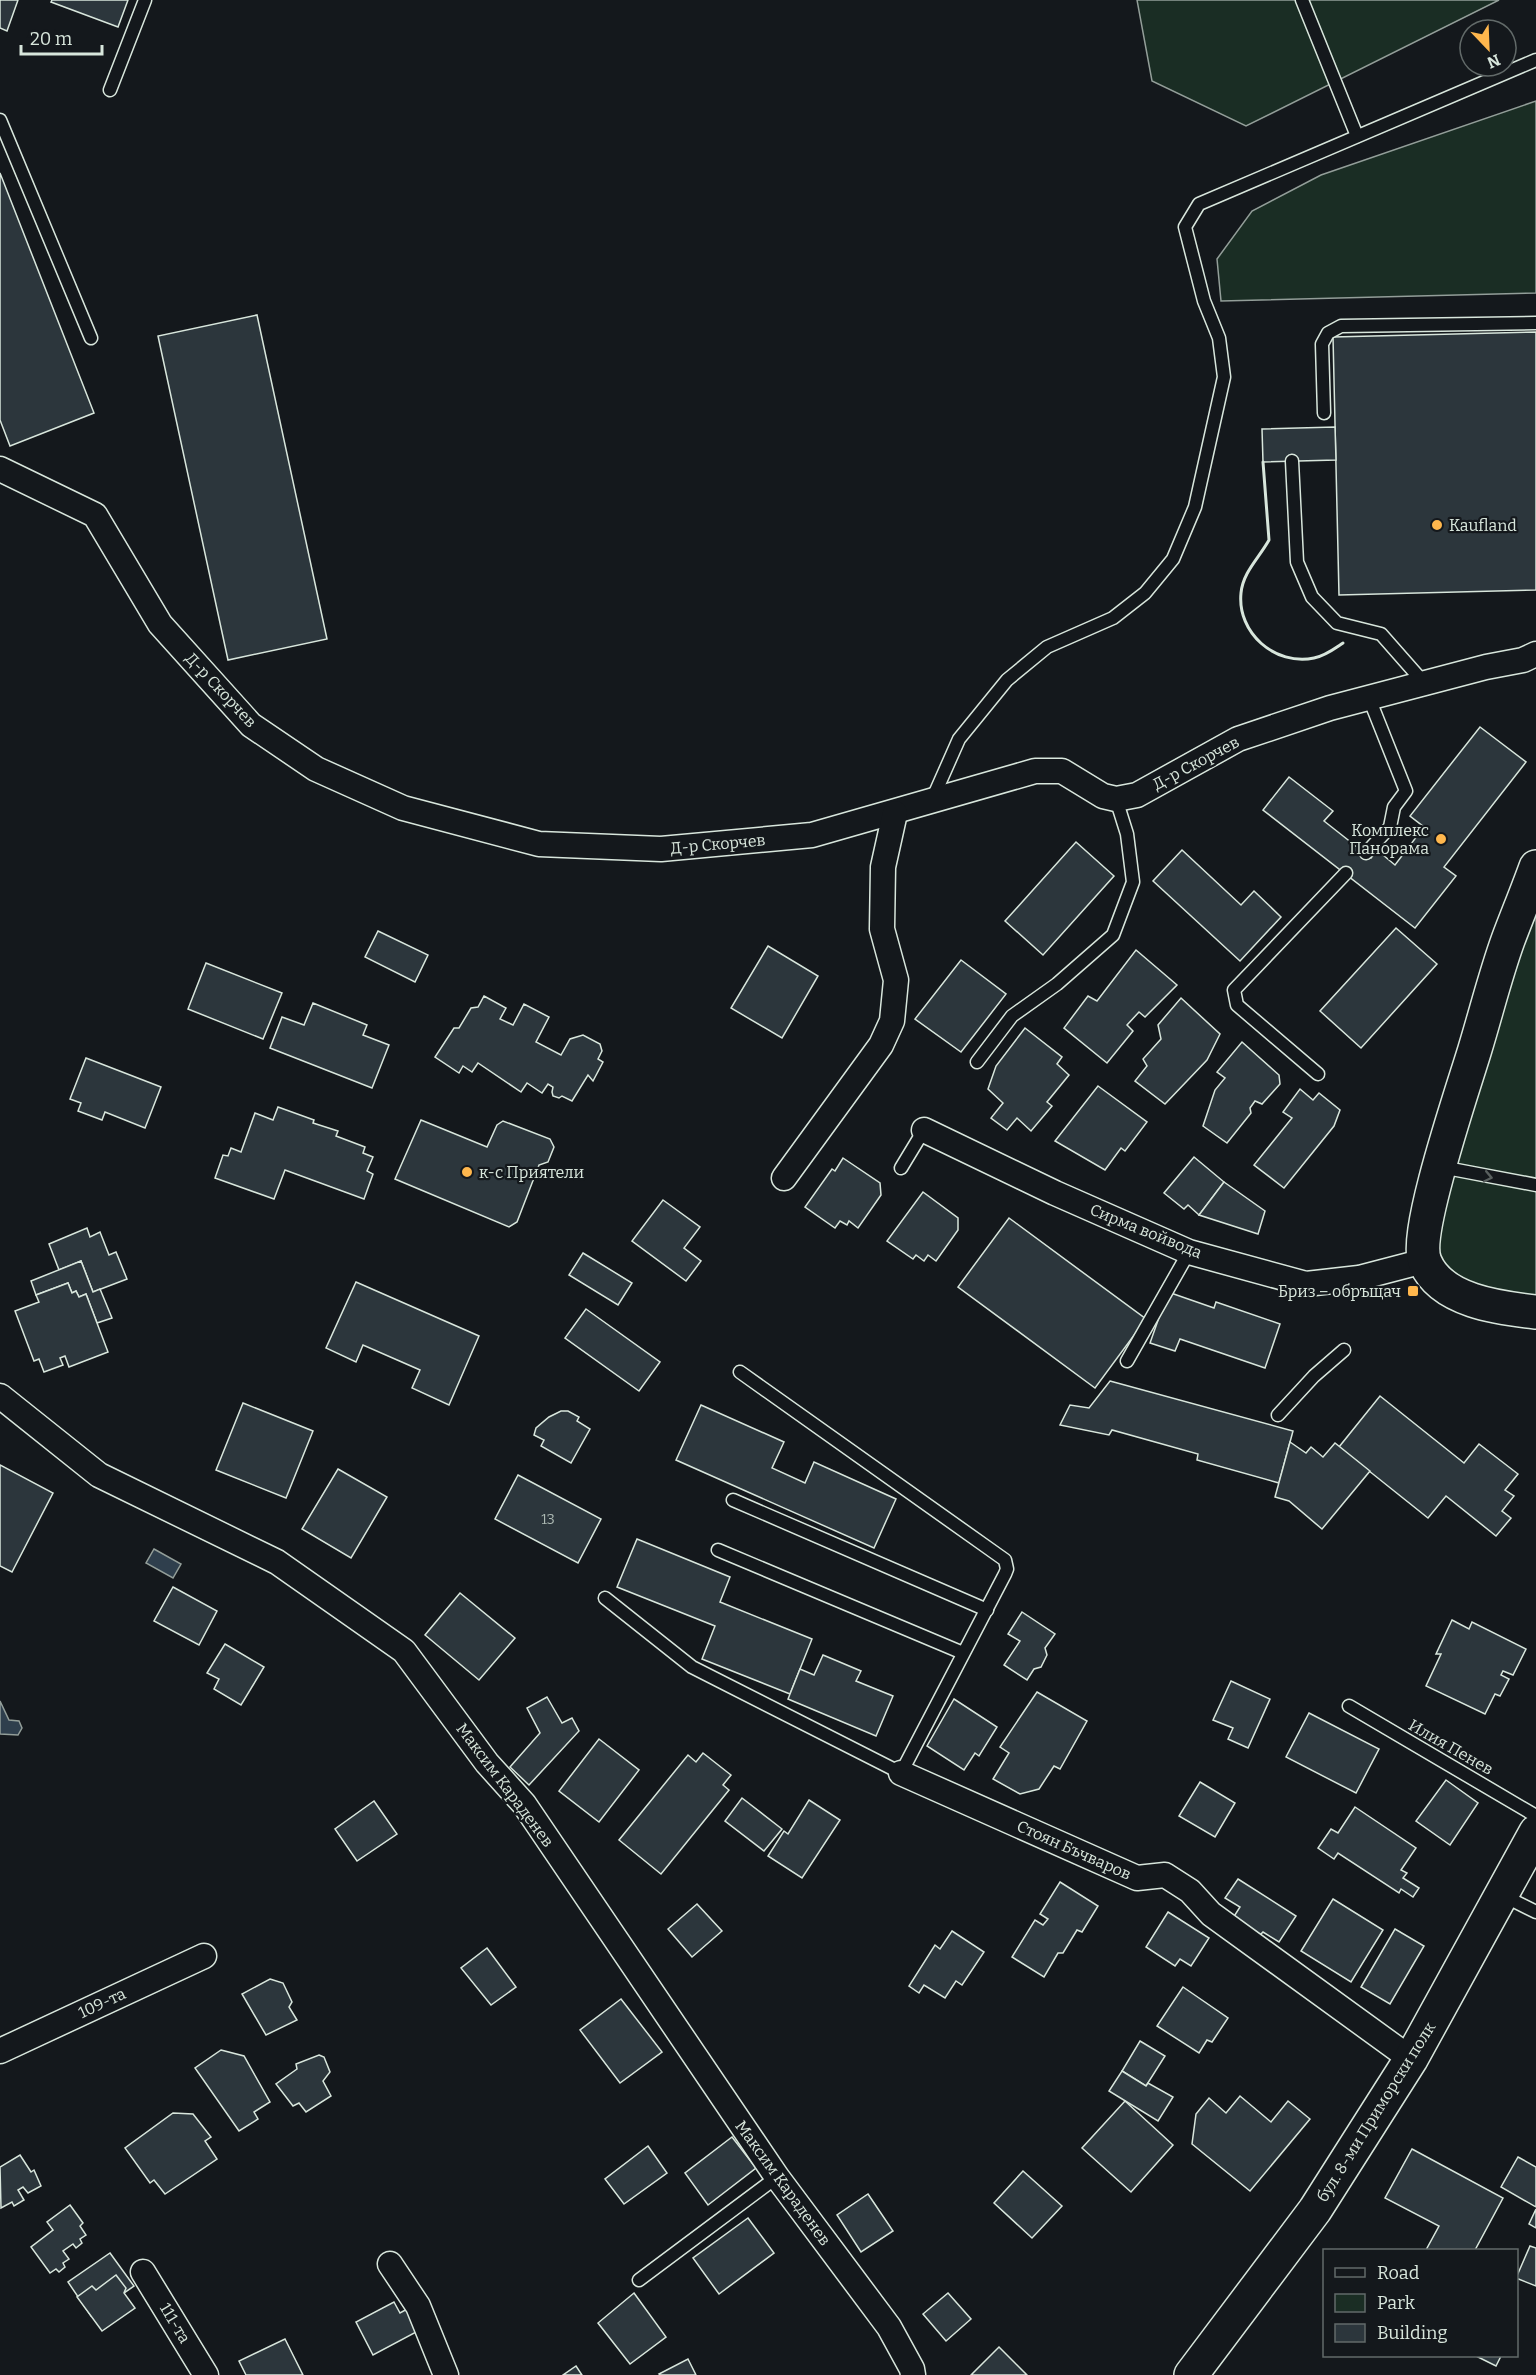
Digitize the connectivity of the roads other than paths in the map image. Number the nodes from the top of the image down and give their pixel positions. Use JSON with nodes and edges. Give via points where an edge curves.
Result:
{"nodes":[{"id":1,"x":145,"y":0,"type":"edge"},
{"id":2,"x":1302,"y":0,"type":"edge"},
{"id":3,"x":1536,"y":60,"type":"edge"},
{"id":4,"x":110,"y":90,"type":"dead end"},
{"id":5,"x":0,"y":120,"type":"edge"},
{"id":6,"x":1357,"y":136,"type":"junction"},
{"id":7,"x":1536,"y":322,"type":"edge"},
{"id":8,"x":91,"y":338,"type":"dead end"},
{"id":9,"x":1324,"y":413,"type":"dead end"},
{"id":10,"x":1292,"y":461,"type":"dead end"},
{"id":11,"x":0,"y":469,"type":"edge"},
{"id":12,"x":1532,"y":660,"type":"edge"},
{"id":13,"x":1426,"y":684,"type":"junction"},
{"id":14,"x":1369,"y":698,"type":"junction"},
{"id":15,"x":1116,"y":799,"type":"junction"},
{"id":16,"x":932,"y":800,"type":"junction"},
{"id":17,"x":895,"y":813,"type":"junction"},
{"id":18,"x":1366,"y":853,"type":"dead end"},
{"id":19,"x":1536,"y":867,"type":"edge"},
{"id":20,"x":1346,"y":873,"type":"dead end"},
{"id":21,"x":977,"y":1062,"type":"dead end"},
{"id":22,"x":1318,"y":1074,"type":"dead end"},
{"id":23,"x":924,"y":1130,"type":"joint"},
{"id":24,"x":1440,"y":1167,"type":"junction"},
{"id":25,"x":901,"y":1168,"type":"dead end"},
{"id":26,"x":784,"y":1178,"type":"dead end"},
{"id":27,"x":1536,"y":1185,"type":"edge"},
{"id":28,"x":1189,"y":1252,"type":"junction"},
{"id":29,"x":1424,"y":1261,"type":"junction"},
{"id":30,"x":1536,"y":1312,"type":"edge"},
{"id":31,"x":1344,"y":1350,"type":"dead end"},
{"id":32,"x":1127,"y":1361,"type":"dead end"},
{"id":33,"x":740,"y":1372,"type":"dead end"},
{"id":34,"x":0,"y":1396,"type":"edge"},
{"id":35,"x":1278,"y":1415,"type":"dead end"},
{"id":36,"x":733,"y":1500,"type":"dead end"},
{"id":37,"x":718,"y":1550,"type":"dead end"},
{"id":38,"x":605,"y":1599,"type":"dead end"},
{"id":39,"x":987,"y":1610,"type":"junction"},
{"id":40,"x":963,"y":1653,"type":"junction"},
{"id":41,"x":1349,"y":1706,"type":"dead end"},
{"id":42,"x":901,"y":1773,"type":"junction"},
{"id":43,"x":1536,"y":1816,"type":"edge"},
{"id":44,"x":1536,"y":1832,"type":"edge"},
{"id":45,"x":1503,"y":1895,"type":"junction"},
{"id":46,"x":1536,"y":1912,"type":"edge"},
{"id":47,"x":204,"y":1956,"type":"dead end"},
{"id":48,"x":0,"y":2051,"type":"edge"},
{"id":49,"x":1411,"y":2059,"type":"junction"},
{"id":50,"x":777,"y":2177,"type":"junction"},
{"id":51,"x":390,"y":2264,"type":"dead end"},
{"id":52,"x":143,"y":2272,"type":"dead end"},
{"id":53,"x":639,"y":2280,"type":"dead end"},
{"id":54,"x":206,"y":2375,"type":"edge"},
{"id":55,"x":446,"y":2375,"type":"edge"},
{"id":56,"x":913,"y":2375,"type":"edge"},
{"id":57,"x":1191,"y":2375,"type":"edge"}],
"edges":[{"from":1,"to":4,"type":"lane"},
{"from":2,"to":6,"type":"lane"},
{"from":3,"to":6,"type":"lane"},
{"from":5,"to":8,"type":"lane"},
{"from":6,"to":16,"type":"lane","via":[[1199,204],[1185,227],[1204,301],[1219,338],[1224,377],[1195,507],[1173,559],[1145,593],[1113,618],[1047,648],[1007,680],[959,739]]},
{"from":7,"to":9,"type":"lane","via":[[1341,326],[1328,333],[1322,344]]},
{"from":10,"to":13,"type":"lane","via":[[1297,562],[1312,597],[1337,623],[1381,634]]},
{"from":11,"to":17,"type":"street","name":"Д-р Скорчев","via":[[95,515],[160,624],[251,725],[316,769],[403,808],[538,844],[661,849],[812,835]]},
{"from":12,"to":13,"type":"street","name":"Д-р Скорчев","via":[[1486,667]]},
{"from":13,"to":14,"type":"street","name":"Д-р Скорчев"},
{"from":14,"to":15,"type":"street","name":"Д-р Скорчев","via":[[1238,739],[1137,795]]},
{"from":14,"to":18,"type":"lane","via":[[1406,791],[1394,807],[1390,827]]},
{"from":15,"to":16,"type":"street","name":"Д-р Скорчев","via":[[1103,796],[1062,771],[1035,771]]},
{"from":15,"to":21,"type":"lane","via":[[1127,834],[1132,882],[1113,935],[1057,984],[1012,1016]]},
{"from":16,"to":17,"type":"street","name":"Д-р Скорчев"},
{"from":17,"to":26,"type":"street","via":[[883,867],[882,929],[896,980],[892,1020],[882,1045]]},
{"from":19,"to":24,"type":"main road","via":[[1508,940]]},
{"from":20,"to":22,"type":"lane","via":[[1234,990],[1237,1005]]},
{"from":23,"to":25,"type":"lane","name":"Сирма войвода"},
{"from":23,"to":28,"type":"street","name":"Сирма войвода"},
{"from":24,"to":27,"type":"lane","one_way":true},
{"from":24,"to":29,"type":"main road","via":[[1428,1212]]},
{"from":28,"to":29,"type":"street","name":"Сирма войвода","via":[[1306,1284],[1359,1278]]},
{"from":28,"to":32,"type":"lane"},
{"from":29,"to":30,"type":"main road","via":[[1438,1282],[1464,1298]]},
{"from":31,"to":35,"type":"lane"},
{"from":33,"to":39,"type":"lane","via":[[1003,1556],[1007,1569]]},
{"from":34,"to":50,"type":"street","name":"Максим Караденев","via":[[99,1475],[277,1562],[404,1652],[487,1763],[524,1804]]},
{"from":36,"to":39,"type":"lane"},
{"from":37,"to":40,"type":"lane"},
{"from":38,"to":42,"type":"lane","via":[[692,1667]]},
{"from":39,"to":40,"type":"lane"},
{"from":40,"to":42,"type":"lane"},
{"from":41,"to":43,"type":"lane","name":"Илия Пенев"},
{"from":42,"to":49,"type":"street","name":"Стоян Бъчваров","via":[[1137,1878],[1166,1875],[1220,1921]]},
{"from":44,"to":45,"type":"main road","name":"бул. 8-ми Приморски полк"},
{"from":45,"to":46,"type":"lane"},
{"from":45,"to":49,"type":"main road","name":"бул. 8-ми Приморски полк"},
{"from":47,"to":48,"type":"street","name":"109-та"},
{"from":49,"to":57,"type":"main road","name":"бул. 8-ми Приморски полк","via":[[1315,2210]]},
{"from":50,"to":53,"type":"lane"},
{"from":50,"to":56,"type":"street","name":"Максим Караденев","via":[[889,2327]]},
{"from":51,"to":55,"type":"street","via":[[418,2306]]},
{"from":52,"to":54,"type":"street","name":"111-та"}]}
